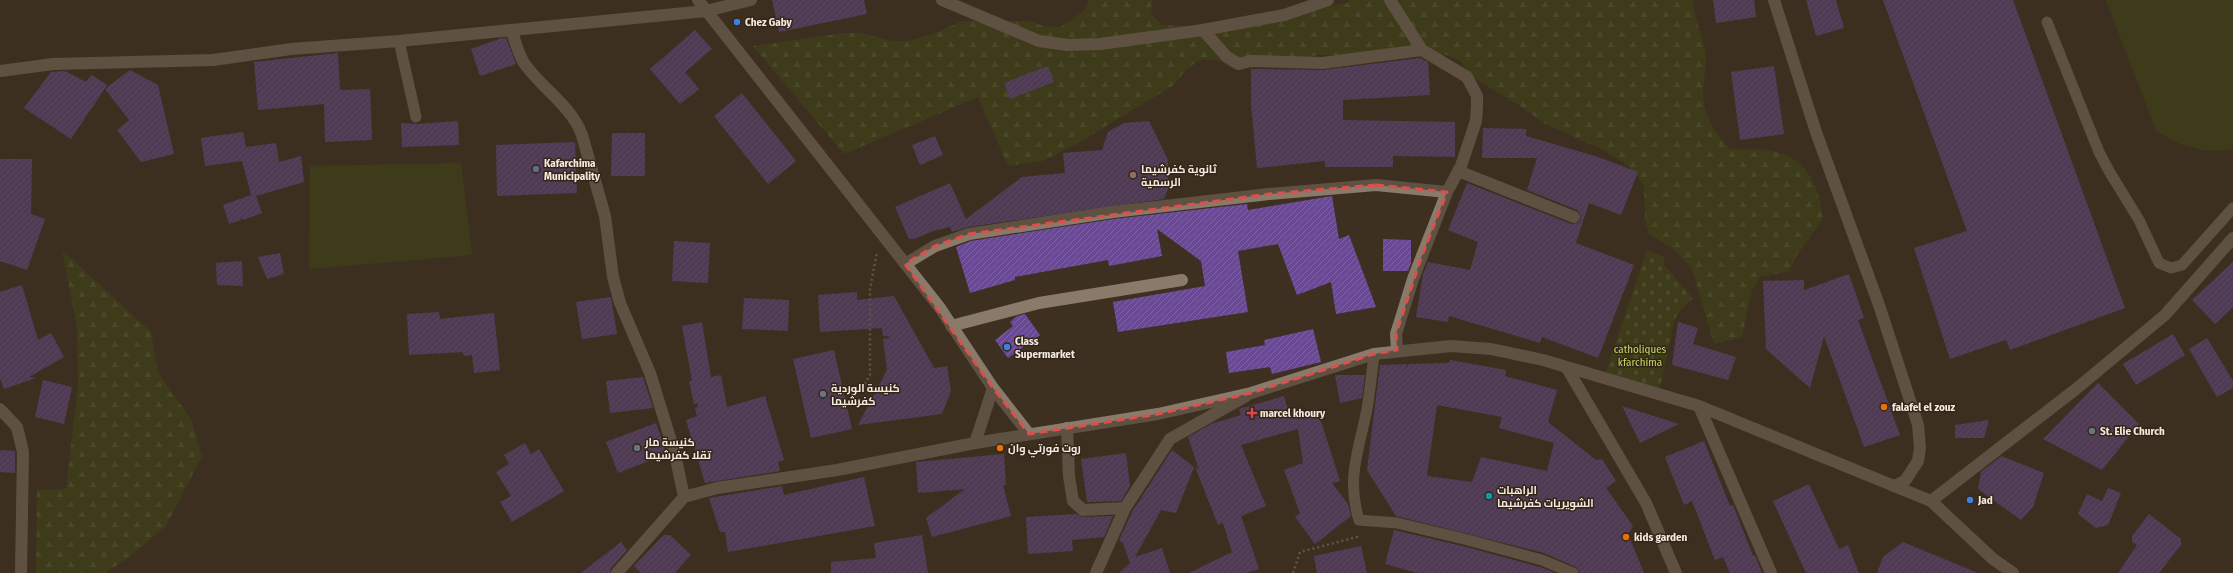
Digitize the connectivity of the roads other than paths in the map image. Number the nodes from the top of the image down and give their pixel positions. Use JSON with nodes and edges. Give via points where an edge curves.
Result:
{"nodes":[{"id":1,"x":698,"y":0,"type":"edge"},
{"id":2,"x":751,"y":0,"type":"edge"},
{"id":3,"x":942,"y":0,"type":"edge"},
{"id":4,"x":1328,"y":0,"type":"edge"},
{"id":5,"x":1390,"y":0,"type":"edge"},
{"id":6,"x":1774,"y":0,"type":"edge"},
{"id":7,"x":706,"y":11,"type":"junction"},
{"id":8,"x":2047,"y":22,"type":"dead end"},
{"id":9,"x":1203,"y":30,"type":"junction"},
{"id":10,"x":512,"y":31,"type":"junction"},
{"id":11,"x":398,"y":41,"type":"junction"},
{"id":12,"x":1422,"y":50,"type":"junction"},
{"id":13,"x":0,"y":71,"type":"edge"},
{"id":14,"x":416,"y":117,"type":"dead end"},
{"id":15,"x":1458,"y":171,"type":"junction"},
{"id":16,"x":1447,"y":192,"type":"junction"},
{"id":17,"x":2233,"y":208,"type":"edge"},
{"id":18,"x":1574,"y":217,"type":"dead end"},
{"id":19,"x":2233,"y":238,"type":"edge"},
{"id":20,"x":905,"y":264,"type":"junction"},
{"id":21,"x":1182,"y":280,"type":"dead end"},
{"id":22,"x":951,"y":326,"type":"junction"},
{"id":23,"x":1397,"y":350,"type":"junction"},
{"id":24,"x":1374,"y":354,"type":"junction"},
{"id":25,"x":1567,"y":368,"type":"junction"},
{"id":26,"x":993,"y":388,"type":"junction"},
{"id":27,"x":1251,"y":393,"type":"junction"},
{"id":28,"x":1698,"y":406,"type":"junction"},
{"id":29,"x":0,"y":409,"type":"edge"},
{"id":30,"x":1067,"y":428,"type":"junction"},
{"id":31,"x":1030,"y":434,"type":"junction"},
{"id":32,"x":975,"y":443,"type":"junction"},
{"id":33,"x":1894,"y":486,"type":"junction"},
{"id":34,"x":684,"y":497,"type":"junction"},
{"id":35,"x":1931,"y":501,"type":"junction"},
{"id":36,"x":1125,"y":508,"type":"junction"},
{"id":37,"x":1993,"y":559,"type":"junction"},
{"id":38,"x":20,"y":573,"type":"edge"},
{"id":39,"x":617,"y":573,"type":"edge"},
{"id":40,"x":1096,"y":573,"type":"edge"},
{"id":41,"x":1573,"y":573,"type":"edge"},
{"id":42,"x":1676,"y":573,"type":"edge"},
{"id":43,"x":1771,"y":573,"type":"edge"},
{"id":44,"x":1999,"y":573,"type":"edge"},
{"id":45,"x":2013,"y":573,"type":"edge"}],
"edges":[{"from":1,"to":7,"type":"street"},
{"from":2,"to":7,"type":"street"},
{"from":3,"to":9,"type":"street","via":[[1039,41],[1068,45],[1100,44]]},
{"from":4,"to":9,"type":"street","via":[[1284,15]]},
{"from":5,"to":12,"type":"street"},
{"from":6,"to":33,"type":"street","via":[[1818,139],[1879,305],[1918,425],[1918,461],[1905,481]]},
{"from":7,"to":10,"type":"street"},
{"from":7,"to":20,"type":"street"},
{"from":8,"to":17,"type":"lane","via":[[2099,152],[2139,220],[2159,263],[2171,268],[2182,265]]},
{"from":9,"to":12,"type":"street","via":[[1227,57],[1239,64],[1250,61],[1322,63]]},
{"from":10,"to":11,"type":"street"},
{"from":10,"to":34,"type":"street","via":[[524,63],[578,124],[605,216],[613,277],[620,303],[650,373],[675,454]]},
{"from":11,"to":13,"type":"street","via":[[291,49],[213,60],[53,64]]},
{"from":11,"to":14,"type":"lane"},
{"from":12,"to":15,"type":"street","via":[[1467,77],[1477,96],[1476,121]]},
{"from":15,"to":16,"type":"street"},
{"from":15,"to":18,"type":"street"},
{"from":16,"to":20,"type":"street","via":[[1376,185],[1113,212],[969,234],[935,246]]},
{"from":16,"to":23,"type":"street","via":[[1420,258],[1398,327]]},
{"from":19,"to":35,"type":"street","via":[[2165,315],[2076,389]]},
{"from":20,"to":22,"type":"street"},
{"from":21,"to":22,"type":"street","via":[[1039,303]]},
{"from":22,"to":26,"type":"street"},
{"from":23,"to":24,"type":"street"},
{"from":23,"to":25,"type":"street","via":[[1451,346],[1491,349]]},
{"from":24,"to":27,"type":"street"},
{"from":24,"to":41,"type":"lane","via":[[1367,407],[1353,468],[1352,485],[1359,520],[1397,523],[1468,540],[1536,558]]},
{"from":25,"to":28,"type":"street"},
{"from":25,"to":42,"type":"street","via":[[1646,503]]},
{"from":26,"to":31,"type":"street"},
{"from":26,"to":32,"type":"street"},
{"from":27,"to":30,"type":"street","via":[[1158,414]]},
{"from":27,"to":36,"type":"street","via":[[1170,439]]},
{"from":28,"to":33,"type":"street"},
{"from":28,"to":43,"type":"street"},
{"from":29,"to":38,"type":"street","via":[[17,427],[23,452]]},
{"from":30,"to":31,"type":"street"},
{"from":30,"to":36,"type":"street","via":[[1073,501],[1083,510]]},
{"from":31,"to":32,"type":"street"},
{"from":32,"to":34,"type":"street","via":[[837,470],[717,488]]},
{"from":33,"to":35,"type":"street"},
{"from":34,"to":39,"type":"street"},
{"from":35,"to":37,"type":"street"},
{"from":36,"to":40,"type":"street"},
{"from":37,"to":44,"type":"street"},
{"from":37,"to":45,"type":"street"}]}
